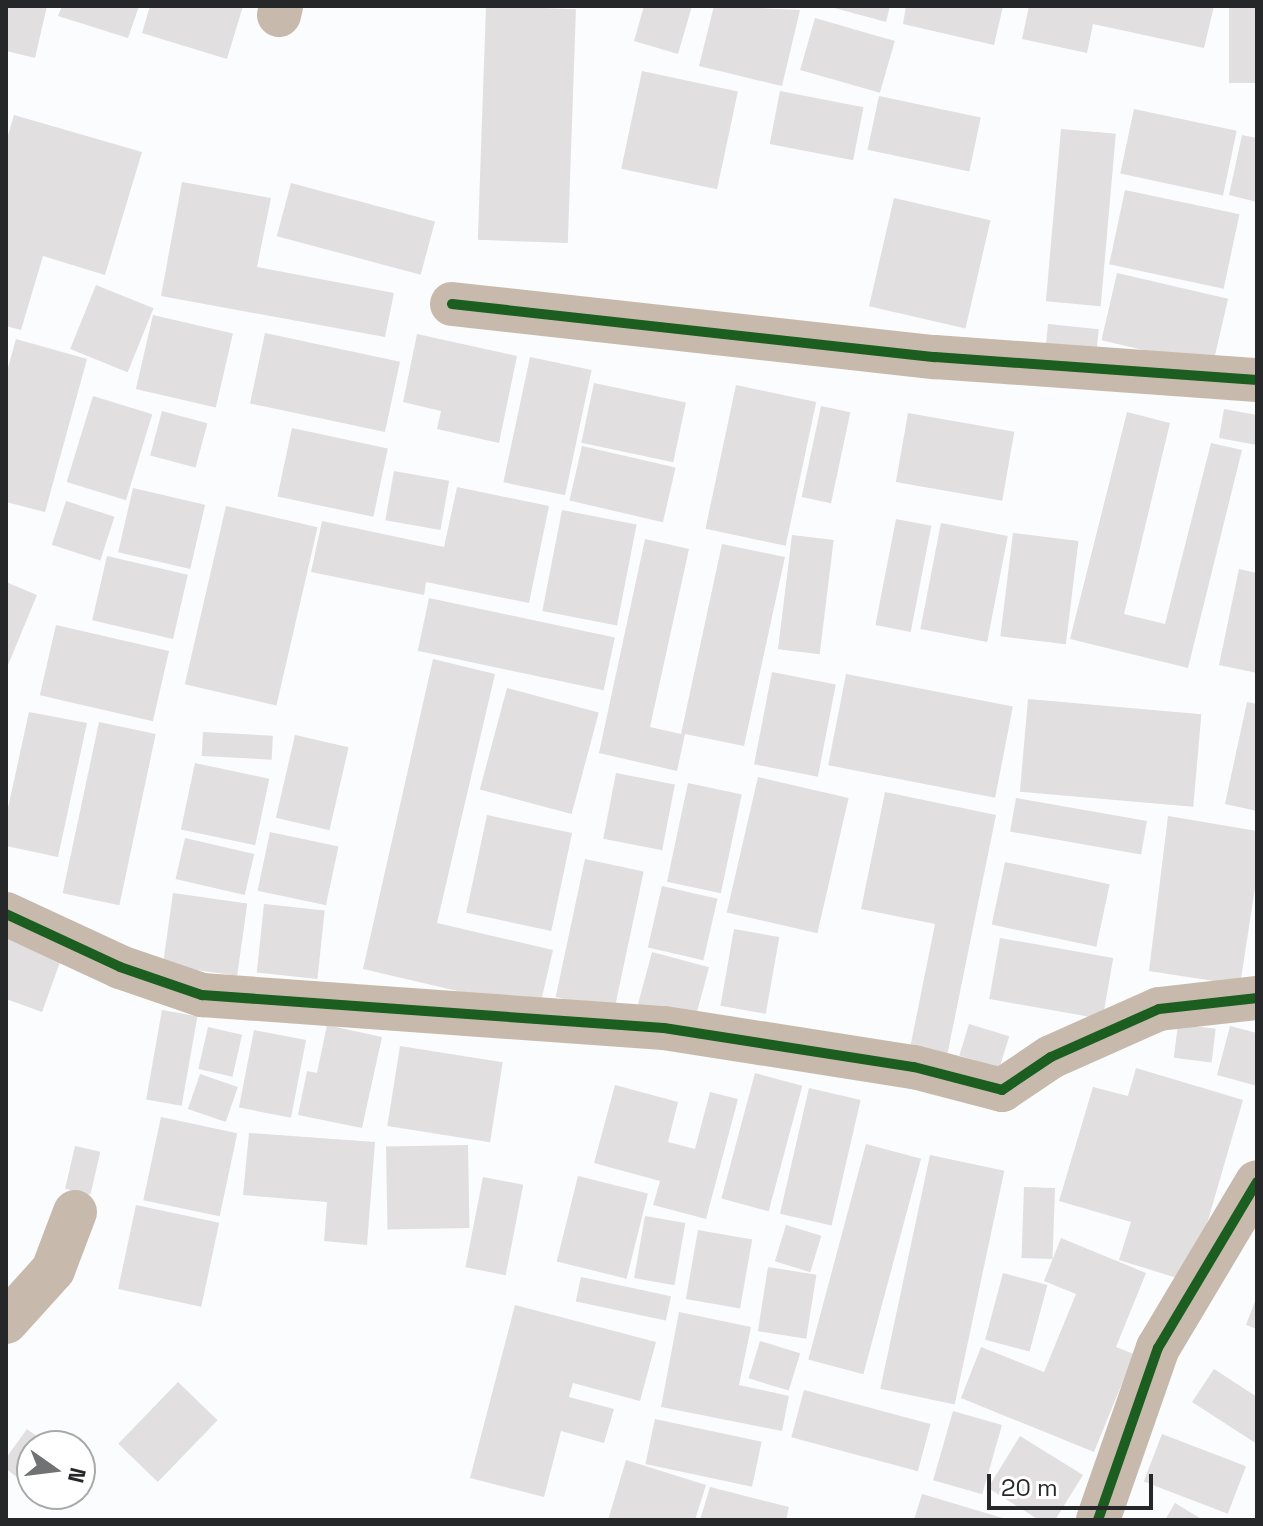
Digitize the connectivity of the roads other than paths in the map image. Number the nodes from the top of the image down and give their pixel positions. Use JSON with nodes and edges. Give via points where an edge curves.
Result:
{"nodes":[{"id":1,"x":452,"y":304,"type":"dead end"},
{"id":2,"x":1257,"y":380,"type":"edge"},
{"id":3,"x":6,"y":914,"type":"edge"},
{"id":4,"x":1257,"y":998,"type":"edge"},
{"id":5,"x":1257,"y":1182,"type":"edge"},
{"id":6,"x":75,"y":1212,"type":"dead end"},
{"id":7,"x":6,"y":1322,"type":"edge"},
{"id":8,"x":1098,"y":1520,"type":"edge"}],
"edges":[{"from":1,"to":2,"type":"street","via":[[935,357]]},
{"from":3,"to":4,"type":"street","via":[[120,967],[202,995],[678,1029],[914,1067],[1002,1090],[1051,1057],[1159,1009]]},
{"from":5,"to":8,"type":"street","via":[[1158,1348]]},
{"from":6,"to":7,"type":"street","via":[[53,1270]]}]}
